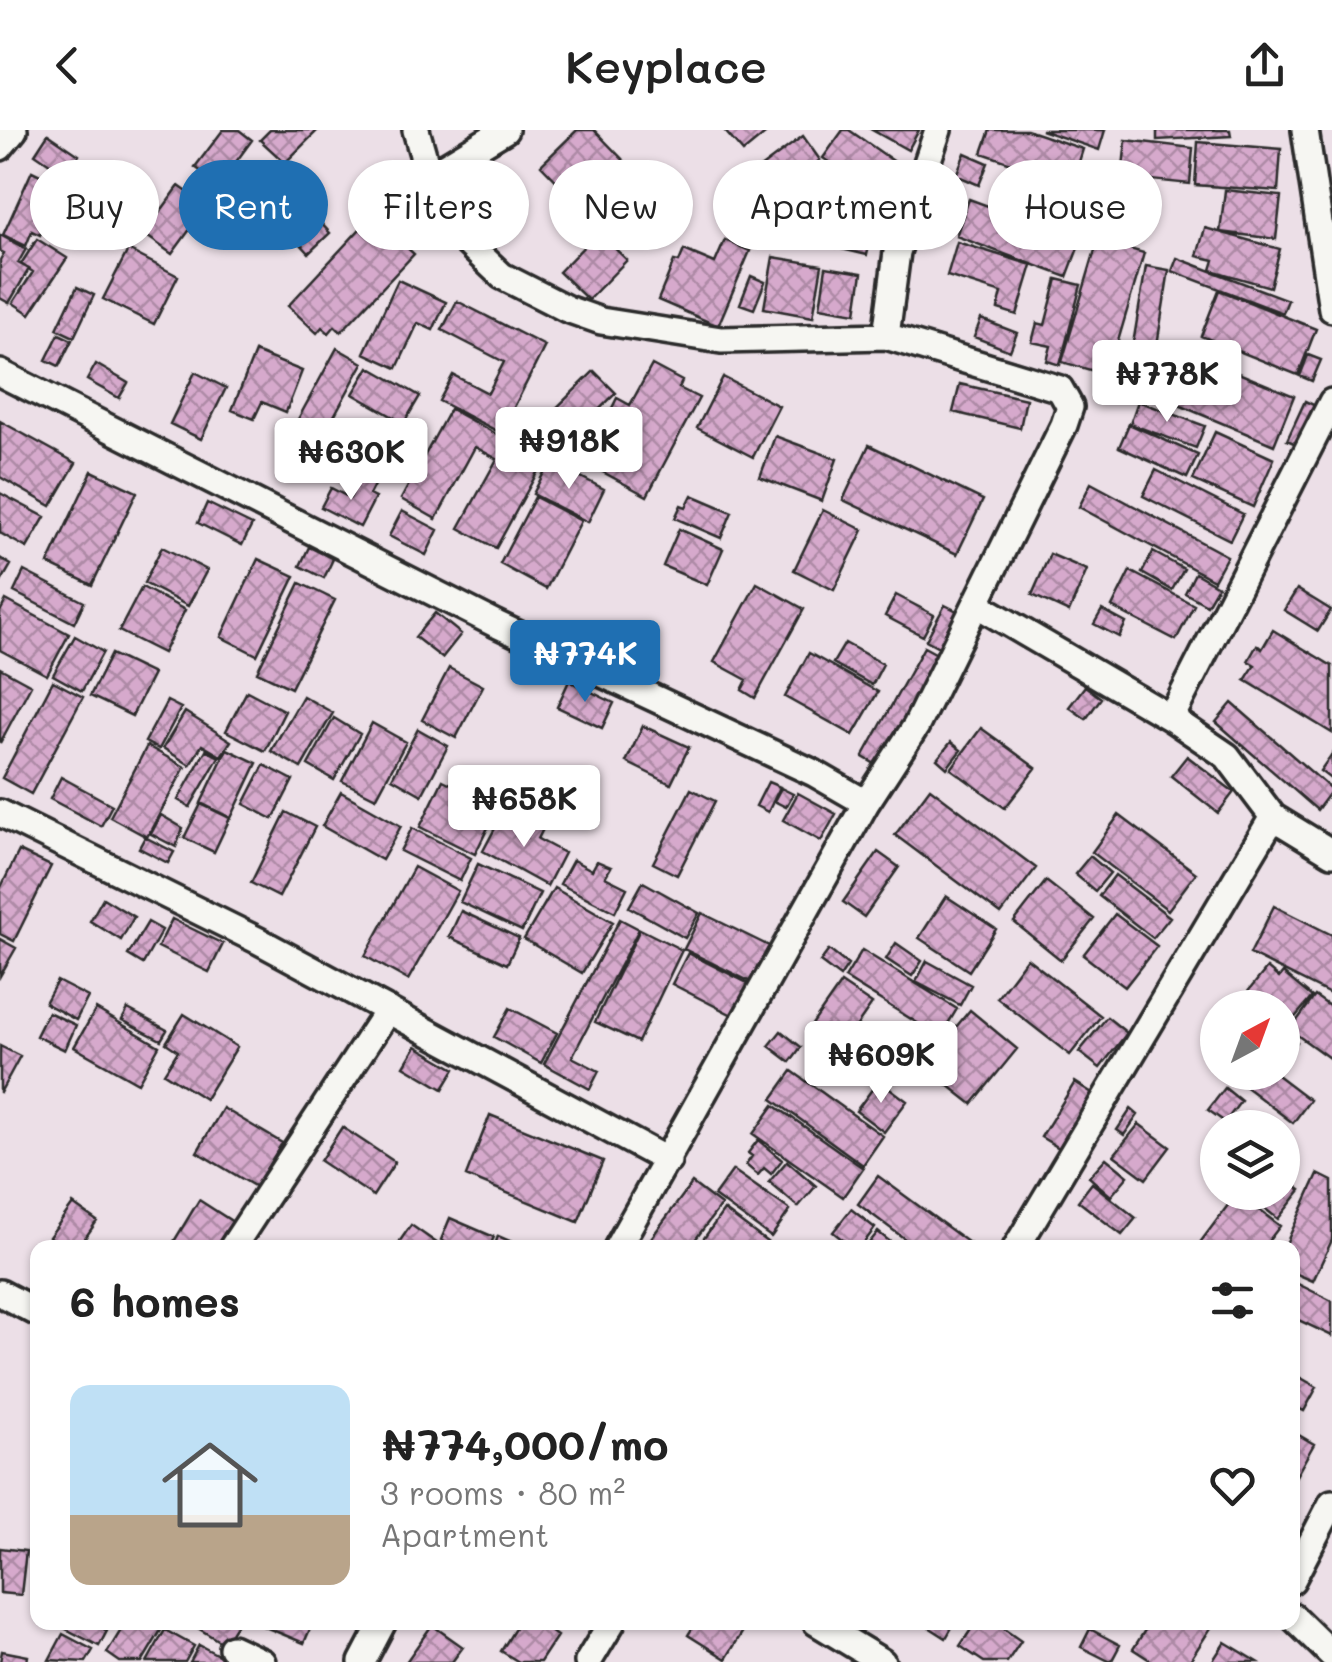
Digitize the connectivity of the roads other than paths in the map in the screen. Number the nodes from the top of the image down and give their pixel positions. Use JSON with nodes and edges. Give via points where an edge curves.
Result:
{"nodes":[{"id":1,"x":14,"y":130,"type":"edge"},
{"id":2,"x":416,"y":130,"type":"edge"},
{"id":3,"x":504,"y":130,"type":"edge"},
{"id":4,"x":938,"y":130,"type":"edge"},
{"id":5,"x":1306,"y":130,"type":"edge"},
{"id":6,"x":0,"y":147,"type":"edge"},
{"id":7,"x":424,"y":160,"type":"edge"},
{"id":8,"x":455,"y":160,"type":"edge"},
{"id":9,"x":473,"y":250,"type":"edge"},
{"id":10,"x":1332,"y":309,"type":"edge"},
{"id":11,"x":886,"y":336,"type":"junction"},
{"id":12,"x":0,"y":373,"type":"edge"},
{"id":13,"x":1332,"y":402,"type":"edge"},
{"id":14,"x":976,"y":604,"type":"junction"},
{"id":15,"x":1171,"y":718,"type":"junction"},
{"id":16,"x":866,"y":803,"type":"junction"},
{"id":17,"x":0,"y":812,"type":"edge"},
{"id":18,"x":1272,"y":817,"type":"junction"},
{"id":19,"x":1332,"y":854,"type":"edge"},
{"id":20,"x":388,"y":1010,"type":"junction"},
{"id":21,"x":668,"y":1161,"type":"junction"},
{"id":22,"x":237,"y":1240,"type":"edge"},
{"id":23,"x":622,"y":1240,"type":"edge"},
{"id":24,"x":1021,"y":1240,"type":"edge"},
{"id":25,"x":0,"y":1292,"type":"edge"},
{"id":26,"x":30,"y":1309,"type":"edge"},
{"id":27,"x":1332,"y":1503,"type":"edge"},
{"id":28,"x":1300,"y":1565,"type":"edge"},
{"id":29,"x":1300,"y":1624,"type":"edge"},
{"id":30,"x":379,"y":1630,"type":"edge"},
{"id":31,"x":607,"y":1630,"type":"edge"},
{"id":32,"x":829,"y":1630,"type":"edge"},
{"id":33,"x":232,"y":1648,"type":"dead end"},
{"id":34,"x":1332,"y":1656,"type":"edge"},
{"id":35,"x":262,"y":1662,"type":"edge"},
{"id":36,"x":362,"y":1662,"type":"edge"},
{"id":37,"x":588,"y":1662,"type":"edge"},
{"id":38,"x":882,"y":1662,"type":"edge"}],
"edges":[{"from":1,"to":6,"type":"street"},
{"from":2,"to":7,"type":"street"},
{"from":3,"to":8,"type":"street"},
{"from":4,"to":11,"type":"street","via":[[896,252]]},
{"from":5,"to":10,"type":"street"},
{"from":9,"to":11,"type":"street","via":[[502,276],[601,320],[721,340]]},
{"from":11,"to":14,"type":"street","via":[[1060,390],[1070,407]]},
{"from":12,"to":16,"type":"street"},
{"from":13,"to":15,"type":"street"},
{"from":14,"to":15,"type":"street"},
{"from":14,"to":16,"type":"street","via":[[916,726]]},
{"from":15,"to":18,"type":"street","via":[[1227,756]]},
{"from":16,"to":21,"type":"street"},
{"from":17,"to":20,"type":"street"},
{"from":18,"to":19,"type":"street"},
{"from":18,"to":24,"type":"street"},
{"from":20,"to":21,"type":"street"},
{"from":20,"to":22,"type":"street"},
{"from":21,"to":23,"type":"street"},
{"from":25,"to":26,"type":"street"},
{"from":27,"to":28,"type":"street"},
{"from":29,"to":34,"type":"street"},
{"from":30,"to":36,"type":"street"},
{"from":31,"to":37,"type":"street"},
{"from":32,"to":38,"type":"street"},
{"from":33,"to":35,"type":"street"}]}
